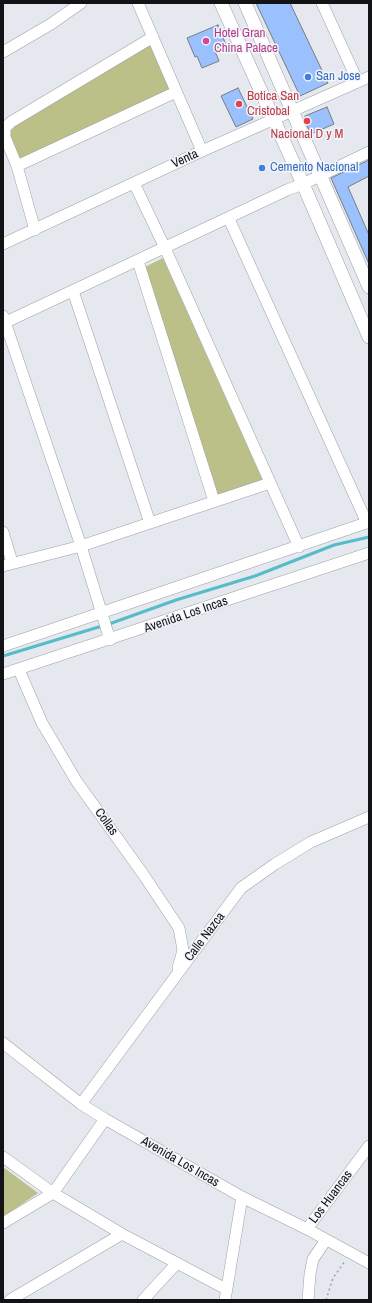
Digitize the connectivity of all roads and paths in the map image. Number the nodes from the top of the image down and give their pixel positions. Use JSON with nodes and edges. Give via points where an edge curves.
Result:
{"nodes":[{"id":1,"x":82,"y":3,"type":"edge"},
{"id":2,"x":138,"y":3,"type":"edge"},
{"id":3,"x":221,"y":3,"type":"edge"},
{"id":4,"x":245,"y":3,"type":"edge"},
{"id":5,"x":322,"y":3,"type":"edge"},
{"id":6,"x":153,"y":37,"type":"junction"},
{"id":7,"x":3,"y":52,"type":"edge"},
{"id":8,"x":369,"y":77,"type":"edge"},
{"id":9,"x":358,"y":82,"type":"junction"},
{"id":10,"x":176,"y":92,"type":"junction"},
{"id":11,"x":292,"y":111,"type":"junction"},
{"id":12,"x":273,"y":119,"type":"junction"},
{"id":13,"x":202,"y":151,"type":"junction"},
{"id":14,"x":369,"y":152,"type":"edge"},
{"id":15,"x":17,"y":166,"type":"junction"},
{"id":16,"x":320,"y":176,"type":"junction"},
{"id":17,"x":134,"y":183,"type":"junction"},
{"id":18,"x":304,"y":184,"type":"junction"},
{"id":19,"x":229,"y":219,"type":"junction"},
{"id":20,"x":34,"y":230,"type":"junction"},
{"id":21,"x":3,"y":244,"type":"edge"},
{"id":22,"x":165,"y":248,"type":"junction"},
{"id":23,"x":138,"y":261,"type":"junction"},
{"id":24,"x":369,"y":287,"type":"edge"},
{"id":25,"x":73,"y":290,"type":"junction"},
{"id":26,"x":4,"y":318,"type":"edge"},
{"id":27,"x":369,"y":337,"type":"edge"},
{"id":28,"x":270,"y":483,"type":"junction"},
{"id":29,"x":214,"y":501,"type":"junction"},
{"id":30,"x":150,"y":523,"type":"junction"},
{"id":31,"x":368,"y":523,"type":"edge"},
{"id":32,"x":3,"y":532,"type":"edge"},
{"id":33,"x":81,"y":546,"type":"junction"},
{"id":34,"x":299,"y":547,"type":"junction"},
{"id":35,"x":369,"y":553,"type":"edge"},
{"id":36,"x":8,"y":564,"type":"edge"},
{"id":37,"x":102,"y":614,"type":"junction"},
{"id":38,"x":110,"y":640,"type":"junction"},
{"id":39,"x":3,"y":646,"type":"edge"},
{"id":40,"x":19,"y":670,"type":"junction"},
{"id":41,"x":3,"y":674,"type":"edge"},
{"id":42,"x":369,"y":817,"type":"edge"},
{"id":43,"x":177,"y":974,"type":"junction"},
{"id":44,"x":3,"y":1043,"type":"edge"},
{"id":45,"x":81,"y":1104,"type":"junction"},
{"id":46,"x":105,"y":1119,"type":"junction"},
{"id":47,"x":369,"y":1146,"type":"edge"},
{"id":48,"x":3,"y":1157,"type":"edge"},
{"id":49,"x":53,"y":1192,"type":"junction"},
{"id":50,"x":242,"y":1197,"type":"junction"},
{"id":51,"x":3,"y":1224,"type":"edge"},
{"id":52,"x":307,"y":1229,"type":"junction"},
{"id":53,"x":122,"y":1234,"type":"junction"},
{"id":54,"x":326,"y":1240,"type":"junction"},
{"id":55,"x":350,"y":1253,"type":"junction"},
{"id":56,"x":177,"y":1263,"type":"junction"},
{"id":57,"x":369,"y":1263,"type":"edge"},
{"id":58,"x":225,"y":1295,"type":"edge"},
{"id":59,"x":10,"y":1300,"type":"edge"},
{"id":60,"x":143,"y":1300,"type":"edge"},
{"id":61,"x":308,"y":1300,"type":"edge"},
{"id":62,"x":326,"y":1300,"type":"edge"}],
"edges":[{"from":1,"to":7,"type":"street"},
{"from":2,"to":6,"type":"street"},
{"from":3,"to":12,"type":"main road"},
{"from":4,"to":11,"type":"main road"},
{"from":5,"to":9,"type":"street"},
{"from":6,"to":10,"type":"street"},
{"from":6,"to":15,"type":"street","via":[[11,122],[6,128],[5,136]]},
{"from":8,"to":9,"type":"street","name":"Venta"},
{"from":9,"to":11,"type":"street","name":"Venta"},
{"from":10,"to":13,"type":"street"},
{"from":10,"to":15,"type":"street"},
{"from":11,"to":12,"type":"street","name":"Venta"},
{"from":11,"to":16,"type":"main road"},
{"from":12,"to":13,"type":"street","name":"Venta"},
{"from":12,"to":18,"type":"main road"},
{"from":13,"to":17,"type":"street","name":"Venta"},
{"from":14,"to":16,"type":"street"},
{"from":15,"to":20,"type":"street"},
{"from":16,"to":18,"type":"street"},
{"from":16,"to":24,"type":"main road"},
{"from":17,"to":20,"type":"street","name":"Venta"},
{"from":17,"to":22,"type":"street"},
{"from":18,"to":19,"type":"street"},
{"from":18,"to":27,"type":"main road"},
{"from":19,"to":22,"type":"street"},
{"from":19,"to":31,"type":"street"},
{"from":20,"to":21,"type":"street","name":"Venta"},
{"from":22,"to":23,"type":"street"},
{"from":22,"to":28,"type":"street"},
{"from":23,"to":25,"type":"street"},
{"from":23,"to":29,"type":"street"},
{"from":25,"to":26,"type":"street"},
{"from":25,"to":30,"type":"street"},
{"from":26,"to":33,"type":"street"},
{"from":28,"to":29,"type":"street"},
{"from":28,"to":34,"type":"street"},
{"from":29,"to":30,"type":"street"},
{"from":30,"to":33,"type":"street"},
{"from":31,"to":34,"type":"street"},
{"from":32,"to":36,"type":"street"},
{"from":33,"to":36,"type":"street"},
{"from":33,"to":37,"type":"street"},
{"from":34,"to":37,"type":"street"},
{"from":35,"to":38,"type":"street","name":"Avenida Los Incas"},
{"from":37,"to":38,"type":"street"},
{"from":37,"to":39,"type":"street"},
{"from":38,"to":40,"type":"street","name":"Avenida Los Incas"},
{"from":40,"to":41,"type":"street","name":"Avenida Los Incas"},
{"from":40,"to":43,"type":"street","name":"Collas","via":[[42,723],[77,782],[179,928],[183,950]]},
{"from":42,"to":43,"type":"street","name":"Calle Nazca","via":[[311,842],[241,888]]},
{"from":43,"to":45,"type":"street","name":"Calle Nazca"},
{"from":44,"to":45,"type":"street","name":"Avenida Los Incas"},
{"from":45,"to":46,"type":"street","name":"Avenida Los Incas"},
{"from":46,"to":49,"type":"street"},
{"from":46,"to":50,"type":"street","name":"Avenida Los Incas"},
{"from":47,"to":52,"type":"street","name":"Los Huancas"},
{"from":48,"to":49,"type":"street"},
{"from":49,"to":51,"type":"street"},
{"from":49,"to":53,"type":"street"},
{"from":50,"to":52,"type":"street","name":"Avenida Los Incas"},
{"from":50,"to":58,"type":"street"},
{"from":52,"to":54,"type":"street","name":"Avenida Los Incas"},
{"from":53,"to":56,"type":"street"},
{"from":53,"to":59,"type":"street"},
{"from":54,"to":55,"type":"street","name":"Avenida Los Incas"},
{"from":54,"to":61,"type":"street","via":[[313,1259]]},
{"from":55,"to":57,"type":"street","name":"Avenida Los Incas"},
{"from":55,"to":62,"type":"path","via":[[333,1278]]},
{"from":56,"to":58,"type":"street"},
{"from":56,"to":60,"type":"street"}]}
